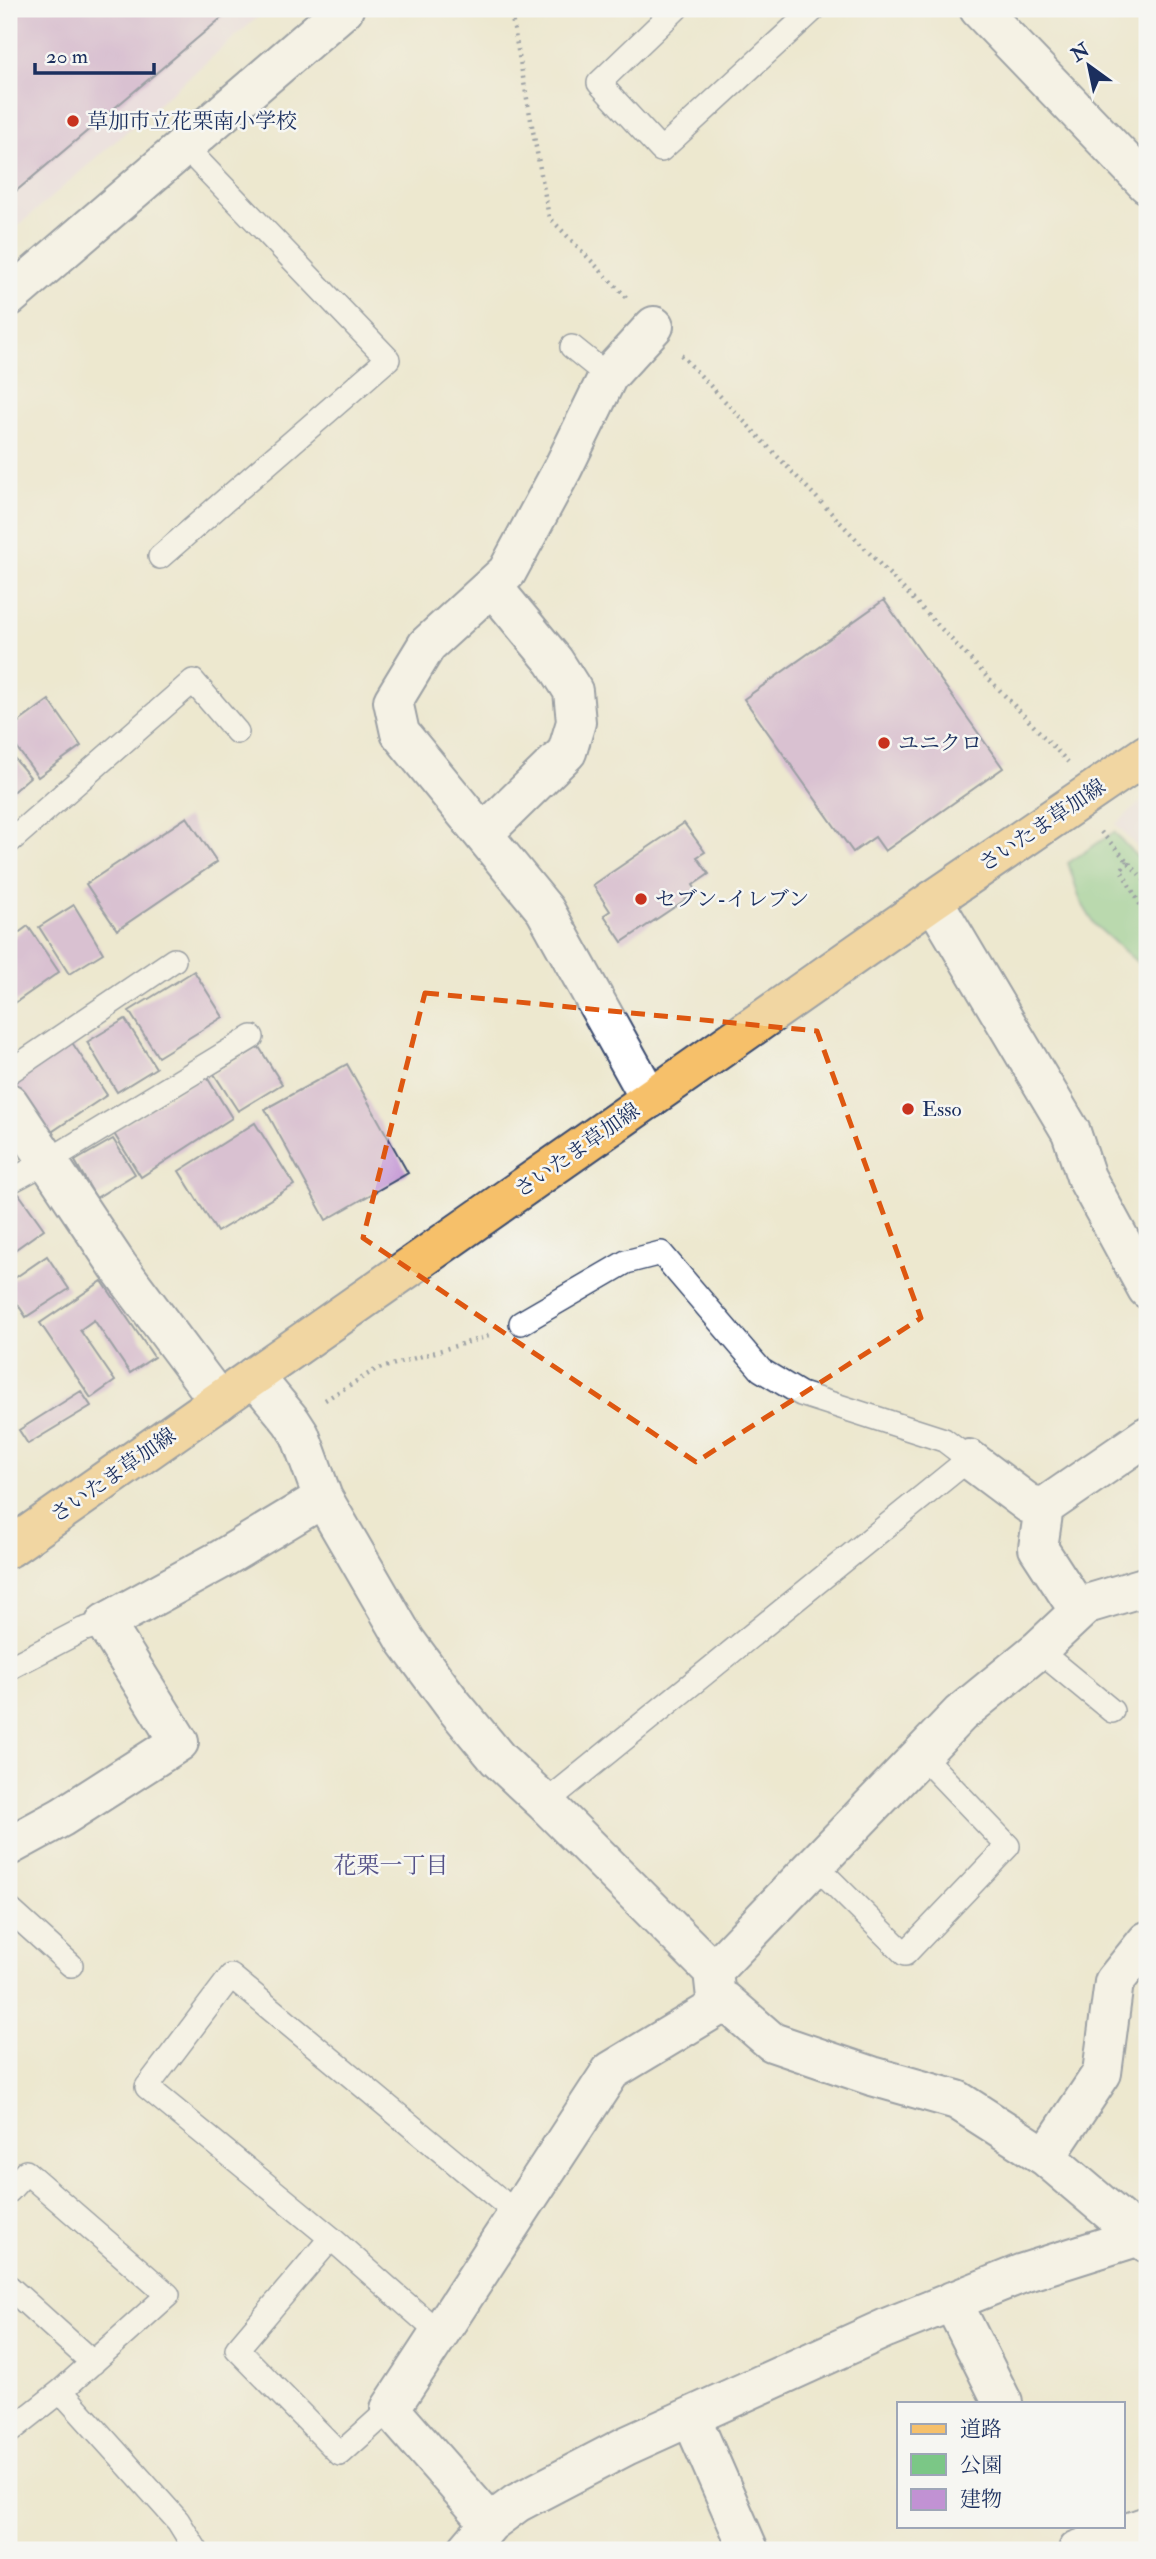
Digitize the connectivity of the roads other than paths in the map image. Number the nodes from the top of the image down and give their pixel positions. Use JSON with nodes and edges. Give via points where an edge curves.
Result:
{"nodes":[{"id":1,"x":344,"y":9,"type":"edge"},
{"id":2,"x":676,"y":9,"type":"edge"},
{"id":3,"x":814,"y":9,"type":"edge"},
{"id":4,"x":979,"y":9,"type":"edge"},
{"id":5,"x":184,"y":146,"type":"junction"},
{"id":6,"x":1147,"y":184,"type":"edge"},
{"id":7,"x":9,"y":297,"type":"edge"},
{"id":8,"x":654,"y":326,"type":"road end"},
{"id":9,"x":572,"y":346,"type":"dead end"},
{"id":10,"x":608,"y":376,"type":"junction"},
{"id":11,"x":160,"y":556,"type":"dead end"},
{"id":12,"x":492,"y":586,"type":"junction"},
{"id":13,"x":237,"y":732,"type":"dead end"},
{"id":14,"x":1142,"y":767,"type":"edge"},
{"id":15,"x":483,"y":834,"type":"junction"},
{"id":16,"x":9,"y":842,"type":"edge"},
{"id":17,"x":933,"y":901,"type":"junction"},
{"id":18,"x":174,"y":960,"type":"dead end"},
{"id":19,"x":252,"y":1037,"type":"dead end"},
{"id":20,"x":9,"y":1072,"type":"edge"},
{"id":21,"x":650,"y":1099,"type":"junction"},
{"id":22,"x":9,"y":1103,"type":"edge"},
{"id":23,"x":48,"y":1161,"type":"junction"},
{"id":24,"x":9,"y":1182,"type":"edge"},
{"id":25,"x":1147,"y":1289,"type":"edge"},
{"id":26,"x":521,"y":1323,"type":"road end"},
{"id":27,"x":254,"y":1376,"type":"junction"},
{"id":28,"x":219,"y":1401,"type":"junction"},
{"id":29,"x":1147,"y":1436,"type":"edge"},
{"id":30,"x":969,"y":1459,"type":"junction"},
{"id":31,"x":323,"y":1498,"type":"junction"},
{"id":32,"x":1044,"y":1507,"type":"junction"},
{"id":33,"x":9,"y":1548,"type":"edge"},
{"id":34,"x":1147,"y":1586,"type":"edge"},
{"id":35,"x":1080,"y":1611,"type":"junction"},
{"id":36,"x":105,"y":1623,"type":"junction"},
{"id":37,"x":1038,"y":1650,"type":"junction"},
{"id":38,"x":9,"y":1668,"type":"edge"},
{"id":39,"x":1112,"y":1711,"type":"dead end"},
{"id":40,"x":922,"y":1756,"type":"junction"},
{"id":41,"x":545,"y":1803,"type":"junction"},
{"id":42,"x":9,"y":1846,"type":"edge"},
{"id":43,"x":816,"y":1866,"type":"junction"},
{"id":44,"x":9,"y":1909,"type":"edge"},
{"id":45,"x":1147,"y":1941,"type":"edge"},
{"id":46,"x":71,"y":1965,"type":"dead end"},
{"id":47,"x":715,"y":1989,"type":"junction"},
{"id":48,"x":1046,"y":2157,"type":"junction"},
{"id":49,"x":9,"y":2191,"type":"edge"},
{"id":50,"x":517,"y":2214,"type":"junction"},
{"id":51,"x":331,"y":2238,"type":"junction"},
{"id":52,"x":1144,"y":2239,"type":"edge"},
{"id":53,"x":9,"y":2287,"type":"edge"},
{"id":54,"x":953,"y":2301,"type":"junction"},
{"id":55,"x":440,"y":2334,"type":"junction"},
{"id":56,"x":93,"y":2363,"type":"junction"},
{"id":57,"x":61,"y":2391,"type":"junction"},
{"id":58,"x":1003,"y":2402,"type":"edge"},
{"id":59,"x":390,"y":2409,"type":"junction"},
{"id":60,"x":691,"y":2417,"type":"junction"},
{"id":61,"x":9,"y":2432,"type":"edge"},
{"id":62,"x":1147,"y":2526,"type":"edge"},
{"id":63,"x":1061,"y":2528,"type":"edge"},
{"id":64,"x":479,"y":2537,"type":"edge"},
{"id":65,"x":196,"y":2550,"type":"edge"},
{"id":66,"x":749,"y":2550,"type":"edge"},
{"id":67,"x":1068,"y":2550,"type":"edge"},
{"id":68,"x":1077,"y":2550,"type":"edge"}],
"edges":[{"from":1,"to":5,"type":"street"},
{"from":2,"to":3,"type":"lane","via":[[599,83],[661,150]]},
{"from":4,"to":6,"type":"street"},
{"from":5,"to":7,"type":"street"},
{"from":5,"to":11,"type":"lane","via":[[388,359]]},
{"from":8,"to":10,"type":"street"},
{"from":9,"to":10,"type":"lane"},
{"from":10,"to":12,"type":"street","via":[[507,572]]},
{"from":12,"to":15,"type":"street","via":[[573,691],[576,722],[567,752]]},
{"from":12,"to":15,"type":"street","via":[[428,645],[393,701],[400,733]]},
{"from":13,"to":16,"type":"lane","via":[[193,681]]},
{"from":14,"to":17,"type":"main road","name":"さいたま草加線"},
{"from":15,"to":21,"type":"street","via":[[545,910]]},
{"from":17,"to":21,"type":"main road","name":"さいたま草加線"},
{"from":17,"to":25,"type":"street","via":[[1071,1132],[1086,1177]]},
{"from":18,"to":20,"type":"lane"},
{"from":19,"to":23,"type":"lane"},
{"from":21,"to":27,"type":"main road","name":"さいたま草加線"},
{"from":22,"to":23,"type":"street"},
{"from":23,"to":24,"type":"lane"},
{"from":23,"to":28,"type":"street","via":[[118,1266]]},
{"from":26,"to":30,"type":"lane","via":[[626,1262],[661,1253],[761,1370],[801,1394],[944,1440]]},
{"from":27,"to":28,"type":"main road","name":"さいたま草加線"},
{"from":27,"to":31,"type":"street","via":[[300,1435]]},
{"from":28,"to":33,"type":"main road","name":"さいたま草加線"},
{"from":29,"to":32,"type":"street"},
{"from":30,"to":32,"type":"street","via":[[1029,1504]]},
{"from":30,"to":41,"type":"lane"},
{"from":31,"to":36,"type":"street"},
{"from":31,"to":41,"type":"street","via":[[414,1652],[498,1759]]},
{"from":32,"to":35,"type":"street","via":[[1038,1548]]},
{"from":34,"to":35,"type":"street","via":[[1087,1604]]},
{"from":35,"to":37,"type":"street"},
{"from":36,"to":38,"type":"lane"},
{"from":36,"to":42,"type":"street","via":[[179,1742]]},
{"from":37,"to":39,"type":"lane"},
{"from":37,"to":40,"type":"street","via":[[960,1714]]},
{"from":40,"to":43,"type":"street"},
{"from":40,"to":43,"type":"lane","via":[[1008,1846],[905,1954]]},
{"from":41,"to":47,"type":"street"},
{"from":43,"to":47,"type":"street"},
{"from":44,"to":46,"type":"lane"},
{"from":45,"to":48,"type":"street","via":[[1114,1982],[1101,2073]]},
{"from":47,"to":48,"type":"street","via":[[772,2042],[957,2100]]},
{"from":47,"to":50,"type":"street","via":[[611,2071]]},
{"from":48,"to":52,"type":"street"},
{"from":49,"to":56,"type":"lane","via":[[26,2172],[168,2295]]},
{"from":50,"to":51,"type":"lane","via":[[231,1976],[148,2087]]},
{"from":50,"to":55,"type":"street"},
{"from":51,"to":55,"type":"lane"},
{"from":51,"to":59,"type":"lane","via":[[237,2349],[340,2454]]},
{"from":52,"to":54,"type":"street","via":[[1023,2273]]},
{"from":53,"to":56,"type":"lane"},
{"from":54,"to":58,"type":"street"},
{"from":54,"to":60,"type":"street"},
{"from":55,"to":59,"type":"street"},
{"from":56,"to":57,"type":"lane"},
{"from":57,"to":61,"type":"lane"},
{"from":57,"to":65,"type":"lane","via":[[178,2521]]},
{"from":59,"to":64,"type":"street"},
{"from":60,"to":64,"type":"street","via":[[517,2503]]},
{"from":60,"to":66,"type":"street"},
{"from":62,"to":68,"type":"street"},
{"from":63,"to":67,"type":"street"}]}
